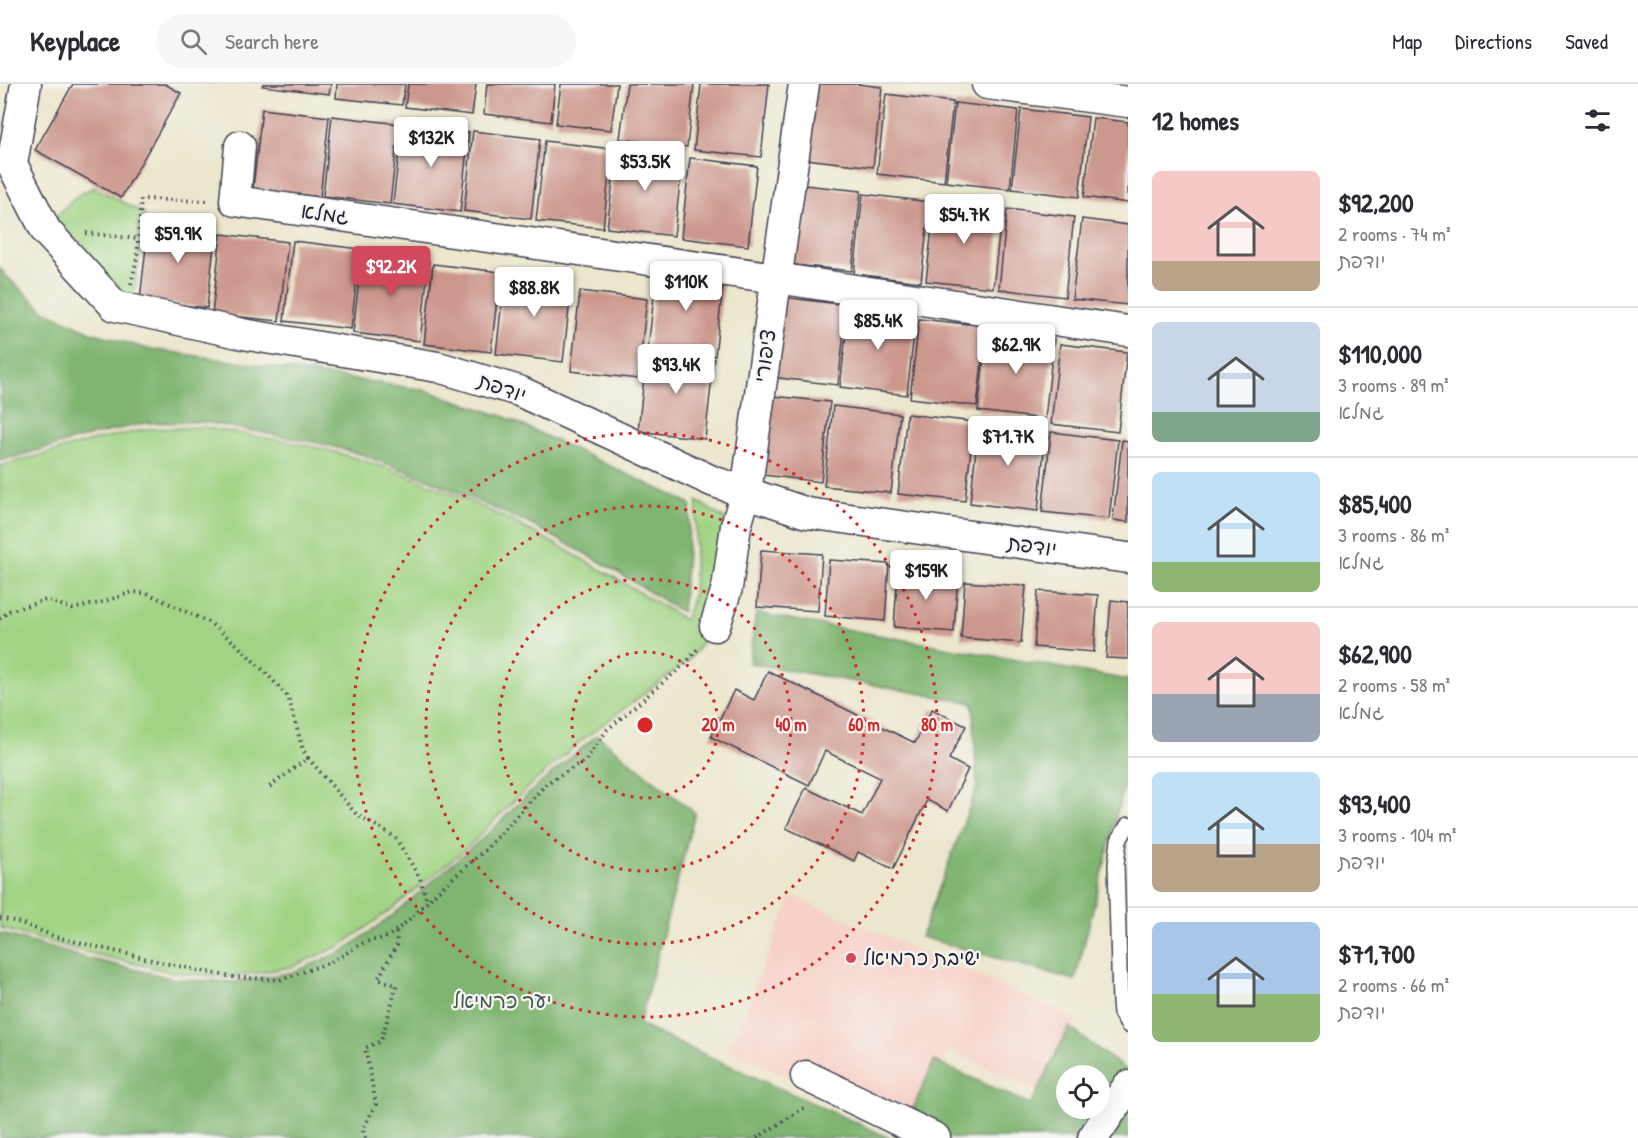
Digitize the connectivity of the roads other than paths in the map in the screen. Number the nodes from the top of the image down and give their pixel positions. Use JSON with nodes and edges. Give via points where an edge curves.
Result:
{"nodes":[{"id":1,"x":24,"y":84,"type":"edge"},
{"id":2,"x":804,"y":84,"type":"edge"},
{"id":3,"x":987,"y":84,"type":"edge"},
{"id":4,"x":1128,"y":102,"type":"edge"},
{"id":5,"x":0,"y":117,"type":"edge"},
{"id":6,"x":240,"y":146,"type":"dead end"},
{"id":7,"x":776,"y":278,"type":"junction"},
{"id":8,"x":1128,"y":331,"type":"edge"},
{"id":9,"x":746,"y":492,"type":"junction"},
{"id":10,"x":1128,"y":558,"type":"edge"},
{"id":11,"x":715,"y":626,"type":"road end"},
{"id":12,"x":1128,"y":825,"type":"edge"},
{"id":13,"x":1128,"y":1024,"type":"edge"},
{"id":14,"x":806,"y":1076,"type":"dead end"},
{"id":15,"x":1128,"y":1086,"type":"edge"},
{"id":16,"x":935,"y":1138,"type":"edge"},
{"id":17,"x":1094,"y":1138,"type":"edge"}],
"edges":[{"from":1,"to":5,"type":"street"},
{"from":1,"to":9,"type":"street","name":"יודפת","via":[[12,164],[46,231],[115,306],[243,334],[438,367],[519,391],[712,481]]},
{"from":2,"to":7,"type":"street","name":"ציפורי"},
{"from":3,"to":4,"type":"street"},
{"from":6,"to":7,"type":"street","name":"גמלא","via":[[235,201]]},
{"from":7,"to":8,"type":"street","name":"גמלא"},
{"from":7,"to":9,"type":"street","name":"ציפורי"},
{"from":9,"to":10,"type":"street","name":"יודפת","via":[[807,513]]},
{"from":9,"to":11,"type":"street","name":"ציפורי","via":[[736,526],[727,588]]},
{"from":12,"to":13,"type":"lane","via":[[1119,840],[1116,864],[1120,1002]]},
{"from":14,"to":16,"type":"street"},
{"from":15,"to":17,"type":"street"}]}
